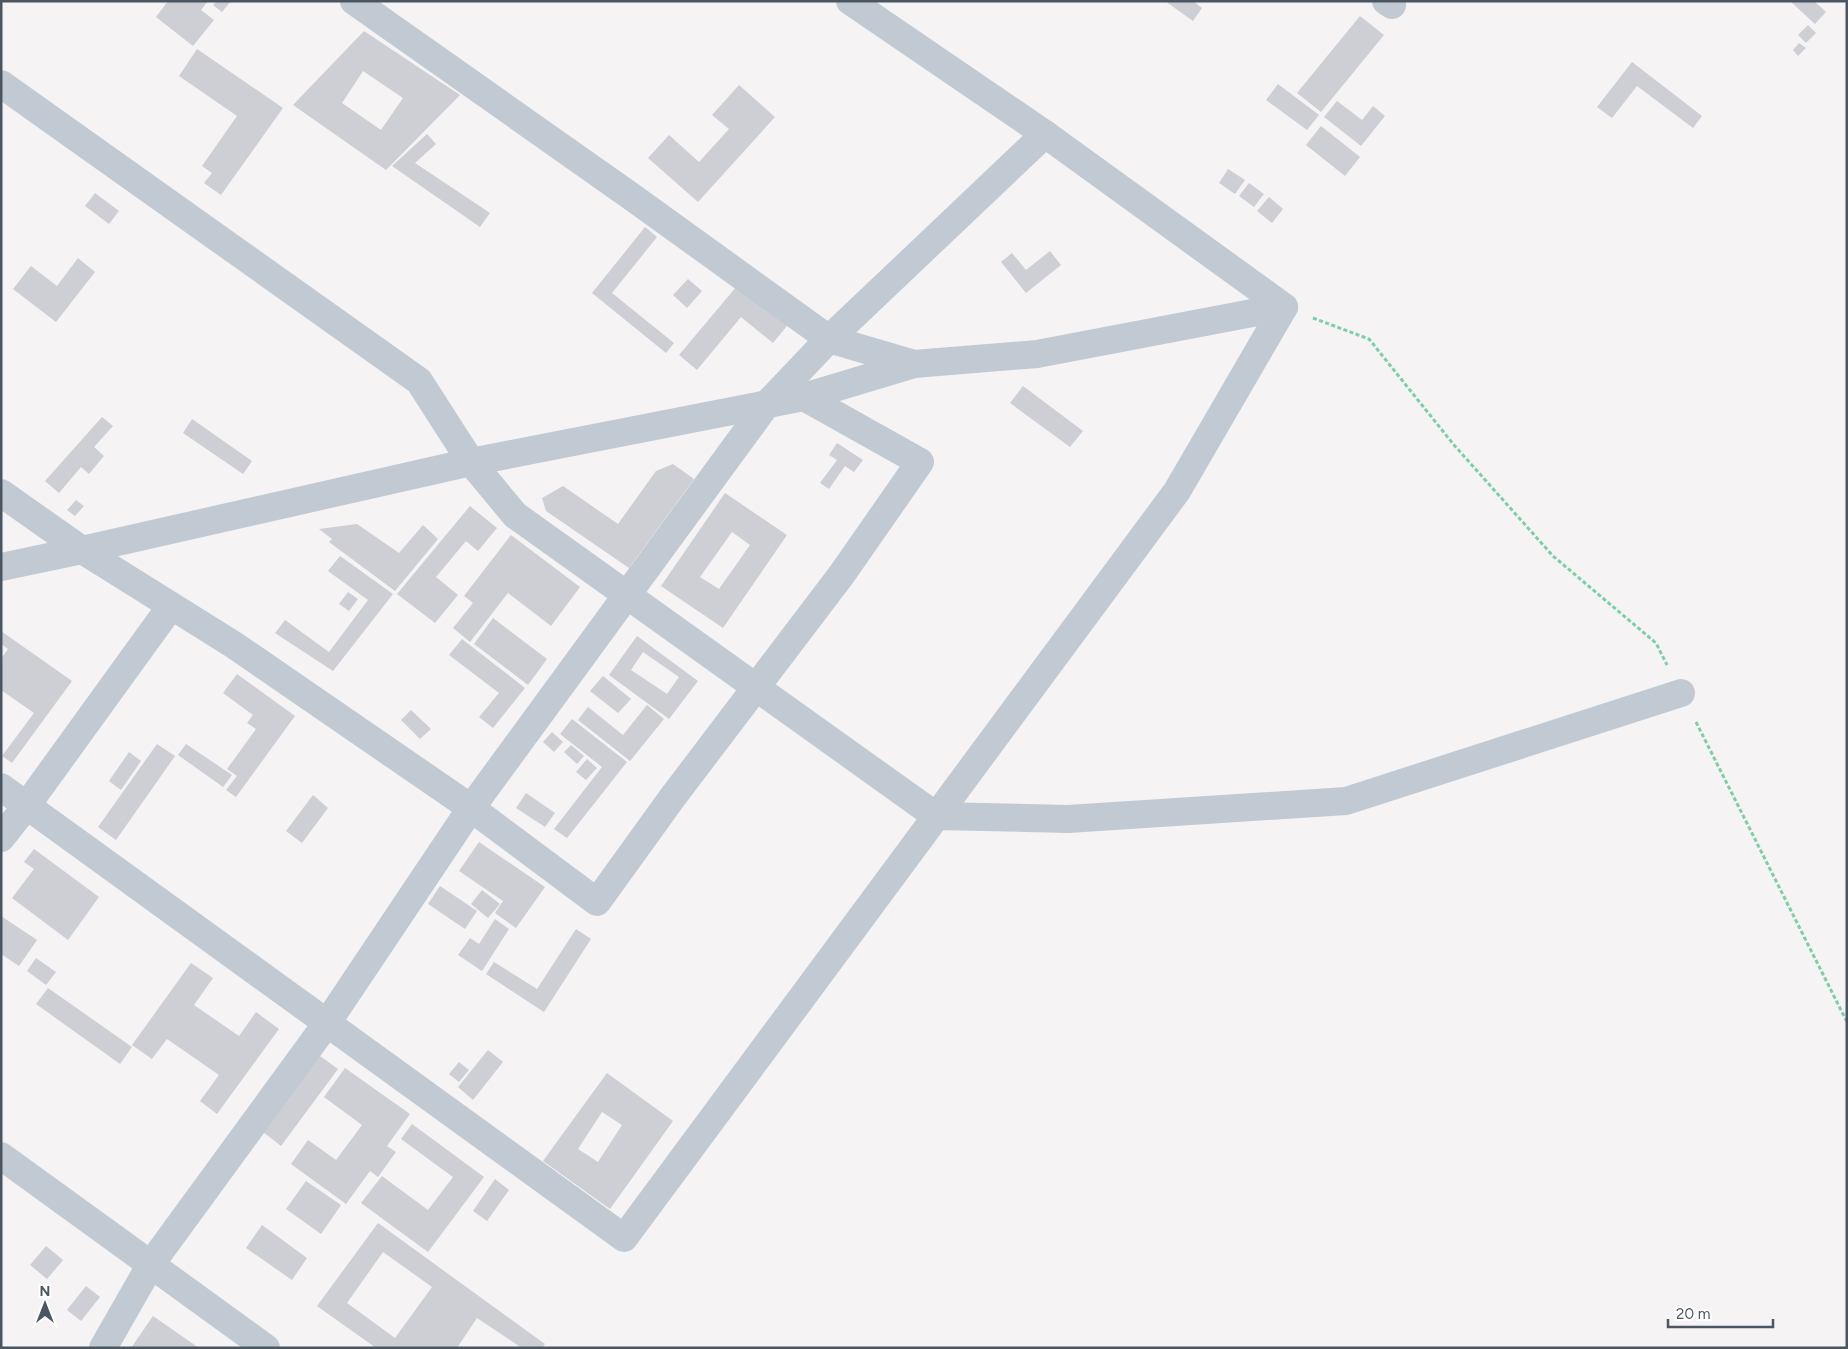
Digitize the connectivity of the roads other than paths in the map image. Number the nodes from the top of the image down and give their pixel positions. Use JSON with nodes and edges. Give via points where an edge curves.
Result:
{"nodes":[{"id":1,"x":354,"y":1,"type":"edge"},
{"id":2,"x":850,"y":1,"type":"edge"},
{"id":3,"x":1,"y":84,"type":"edge"},
{"id":4,"x":1045,"y":134,"type":"junction"},
{"id":5,"x":1284,"y":307,"type":"junction"},
{"id":6,"x":829,"y":339,"type":"junction"},
{"id":7,"x":914,"y":364,"type":"junction"},
{"id":8,"x":804,"y":397,"type":"junction"},
{"id":9,"x":766,"y":405,"type":"junction"},
{"id":10,"x":471,"y":462,"type":"junction"},
{"id":11,"x":1,"y":493,"type":"edge"},
{"id":12,"x":82,"y":550,"type":"junction"},
{"id":13,"x":1,"y":567,"type":"edge"},
{"id":14,"x":626,"y":595,"type":"junction"},
{"id":15,"x":171,"y":606,"type":"junction"},
{"id":16,"x":755,"y":687,"type":"junction"},
{"id":17,"x":1681,"y":693,"type":"road end"},
{"id":18,"x":1,"y":787,"type":"edge"},
{"id":19,"x":27,"y":805,"type":"junction"},
{"id":20,"x":471,"y":808,"type":"junction"},
{"id":21,"x":936,"y":816,"type":"junction"},
{"id":22,"x":1,"y":838,"type":"edge"},
{"id":23,"x":327,"y":1023,"type":"junction"},
{"id":24,"x":1,"y":1156,"type":"edge"},
{"id":25,"x":151,"y":1264,"type":"junction"},
{"id":26,"x":103,"y":1348,"type":"edge"},
{"id":27,"x":266,"y":1348,"type":"edge"}],
"edges":[{"from":1,"to":6,"type":"street"},
{"from":2,"to":4,"type":"street"},
{"from":3,"to":10,"type":"street","via":[[419,381]]},
{"from":4,"to":5,"type":"street"},
{"from":4,"to":6,"type":"street"},
{"from":5,"to":7,"type":"street","via":[[1037,354]]},
{"from":5,"to":21,"type":"street","via":[[1177,491]]},
{"from":6,"to":7,"type":"street"},
{"from":6,"to":9,"type":"street"},
{"from":7,"to":8,"type":"street"},
{"from":8,"to":9,"type":"street"},
{"from":8,"to":16,"type":"street","via":[[920,462],[842,574]]},
{"from":9,"to":10,"type":"street"},
{"from":9,"to":14,"type":"street"},
{"from":10,"to":12,"type":"street"},
{"from":10,"to":14,"type":"street","via":[[515,516]]},
{"from":11,"to":12,"type":"street"},
{"from":12,"to":13,"type":"street"},
{"from":12,"to":15,"type":"street"},
{"from":14,"to":16,"type":"street"},
{"from":14,"to":20,"type":"street"},
{"from":15,"to":19,"type":"street"},
{"from":15,"to":20,"type":"street","via":[[234,645]]},
{"from":16,"to":20,"type":"street","via":[[597,902]]},
{"from":16,"to":21,"type":"street"},
{"from":17,"to":21,"type":"street","via":[[1346,801],[1068,819]]},
{"from":18,"to":19,"type":"street"},
{"from":19,"to":22,"type":"street"},
{"from":19,"to":23,"type":"street"},
{"from":20,"to":23,"type":"street"},
{"from":21,"to":23,"type":"street","via":[[624,1238]]},
{"from":23,"to":25,"type":"street"},
{"from":24,"to":25,"type":"street"},
{"from":25,"to":26,"type":"street"},
{"from":25,"to":27,"type":"street"}]}
